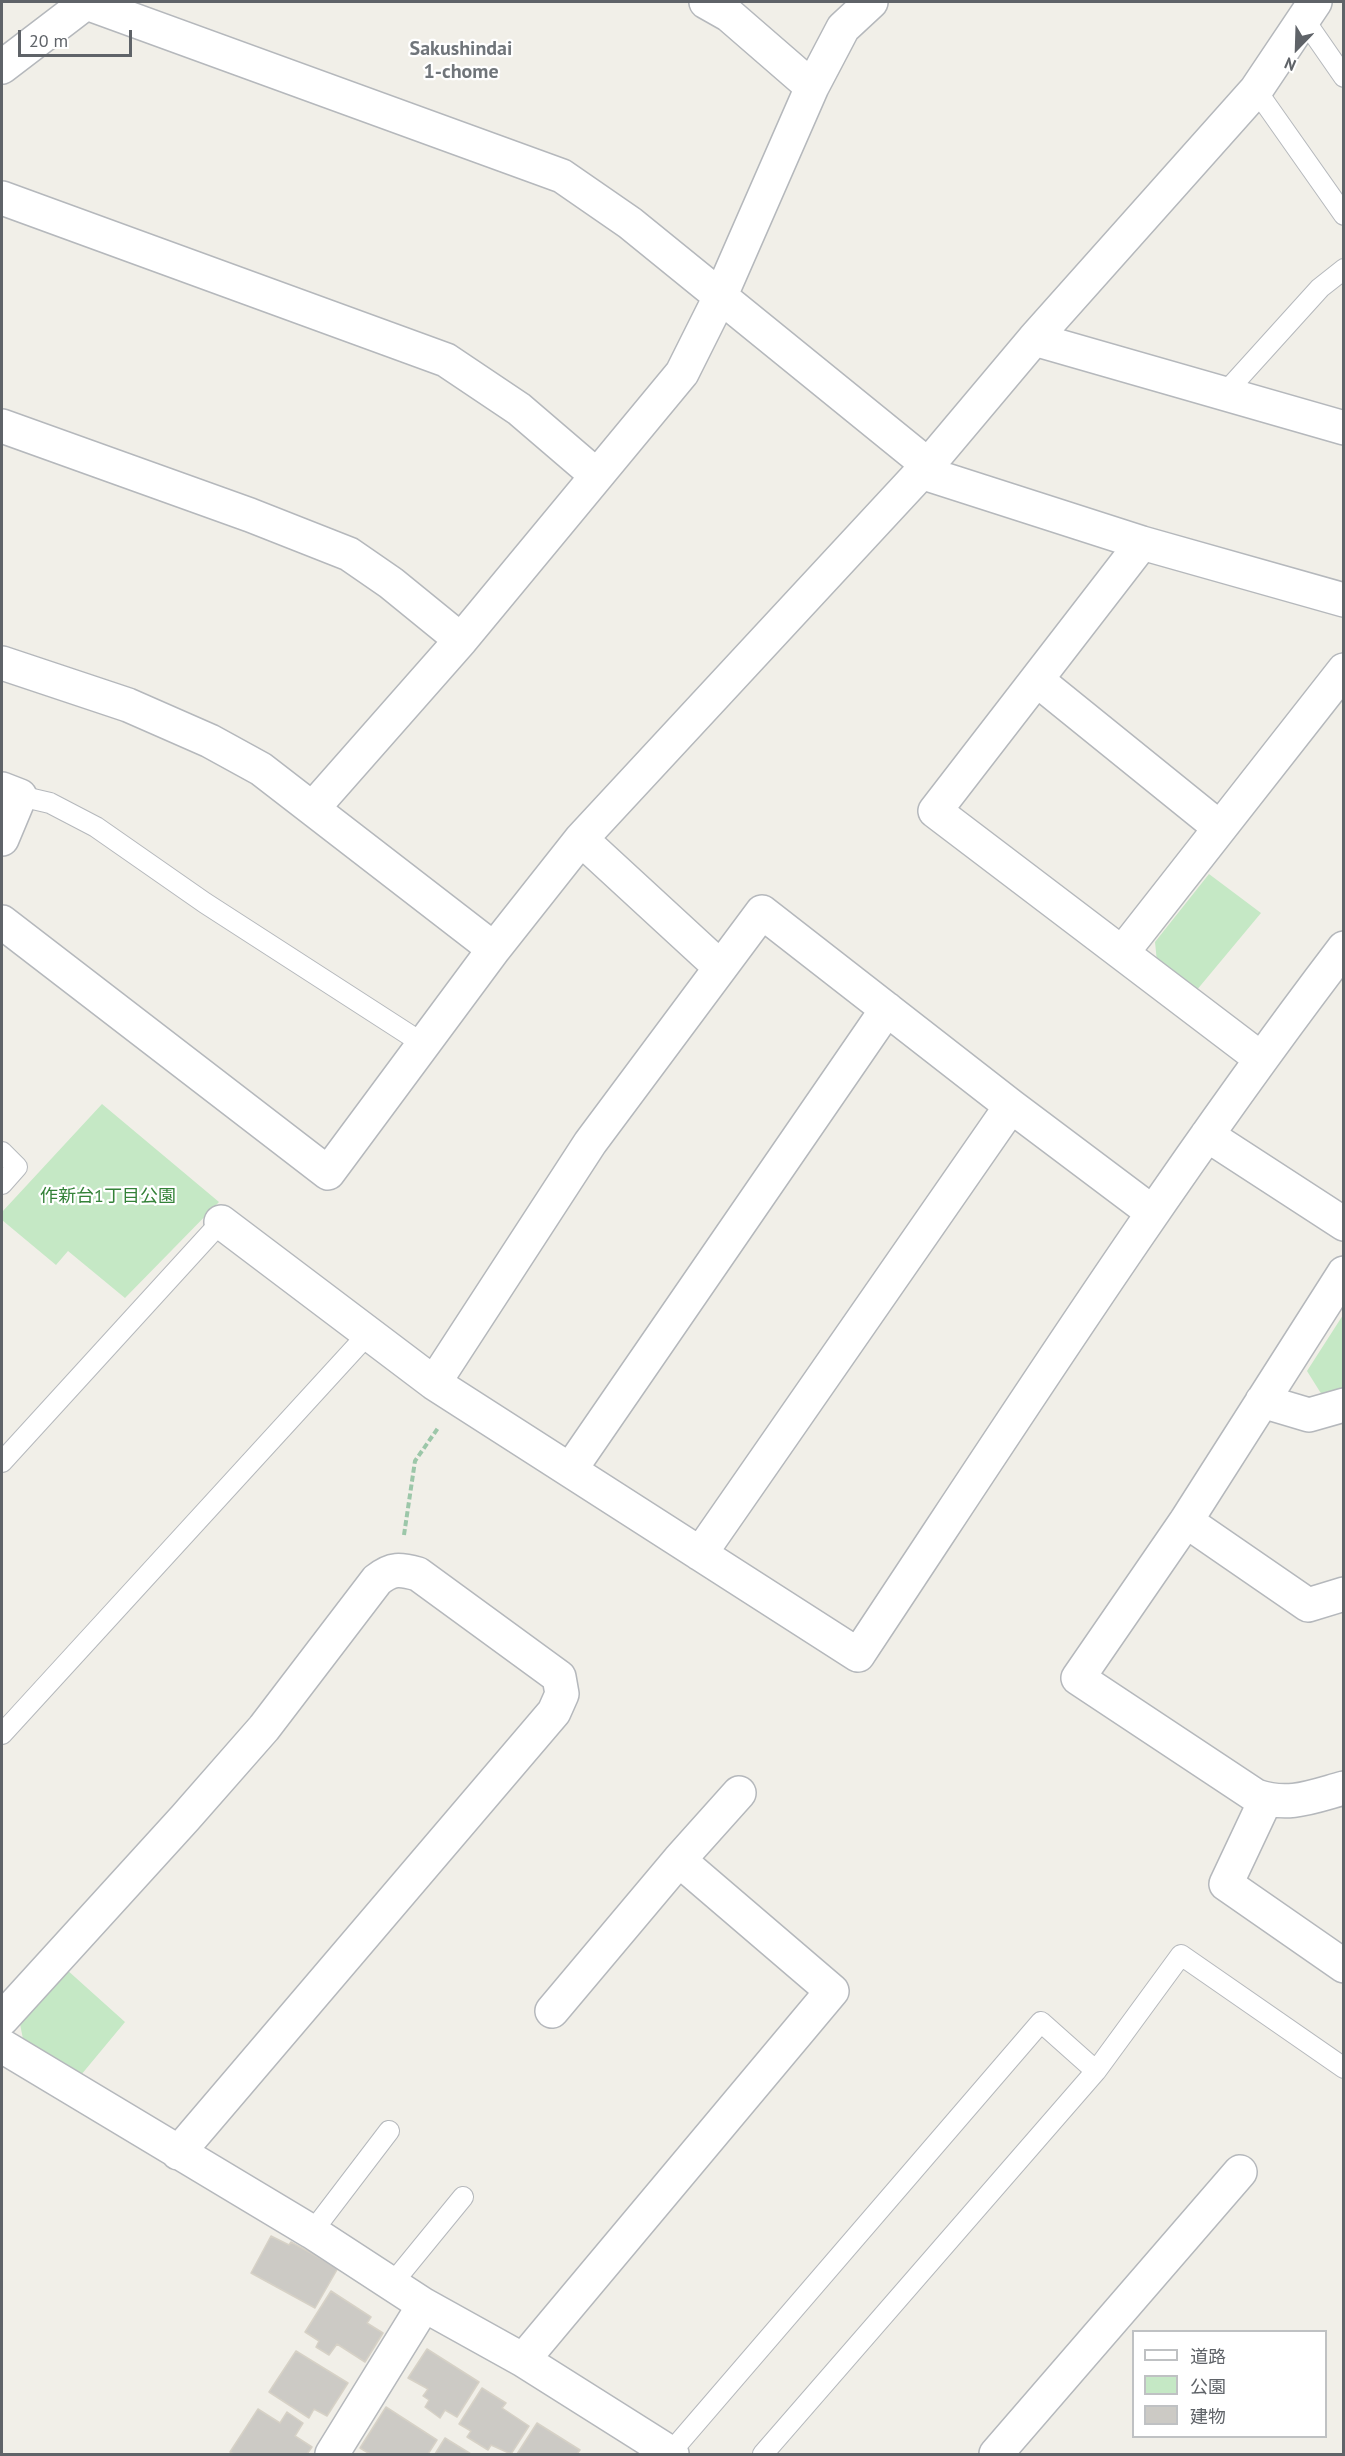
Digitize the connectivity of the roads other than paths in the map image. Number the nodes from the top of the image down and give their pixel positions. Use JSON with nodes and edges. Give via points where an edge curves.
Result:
{"nodes":[{"id":1,"x":86,"y":2,"type":"edge"},
{"id":2,"x":706,"y":2,"type":"edge"},
{"id":3,"x":871,"y":2,"type":"edge"},
{"id":4,"x":1309,"y":10,"type":"edge"},
{"id":5,"x":2,"y":67,"type":"edge"},
{"id":6,"x":1344,"y":77,"type":"edge"},
{"id":7,"x":812,"y":87,"type":"junction"},
{"id":8,"x":1256,"y":90,"type":"junction"},
{"id":9,"x":2,"y":198,"type":"edge"},
{"id":10,"x":1344,"y":215,"type":"edge"},
{"id":11,"x":1344,"y":269,"type":"edge"},
{"id":12,"x":721,"y":296,"type":"junction"},
{"id":13,"x":1034,"y":339,"type":"junction"},
{"id":14,"x":1225,"y":393,"type":"junction"},
{"id":15,"x":2,"y":426,"type":"edge"},
{"id":16,"x":1344,"y":428,"type":"edge"},
{"id":17,"x":925,"y":468,"type":"junction"},
{"id":18,"x":596,"y":475,"type":"junction"},
{"id":19,"x":1142,"y":543,"type":"junction"},
{"id":20,"x":1344,"y":600,"type":"edge"},
{"id":21,"x":460,"y":640,"type":"junction"},
{"id":22,"x":2,"y":663,"type":"edge"},
{"id":23,"x":1344,"y":670,"type":"edge"},
{"id":24,"x":1037,"y":680,"type":"junction"},
{"id":25,"x":11,"y":793,"type":"edge"},
{"id":26,"x":313,"y":808,"type":"junction"},
{"id":27,"x":1220,"y":828,"type":"junction"},
{"id":28,"x":2,"y":839,"type":"edge"},
{"id":29,"x":581,"y":839,"type":"junction"},
{"id":30,"x":2,"y":922,"type":"edge"},
{"id":31,"x":1344,"y":948,"type":"edge"},
{"id":32,"x":494,"y":949,"type":"junction"},
{"id":33,"x":1122,"y":953,"type":"junction"},
{"id":34,"x":720,"y":967,"type":"junction"},
{"id":35,"x":887,"y":1009,"type":"junction"},
{"id":36,"x":424,"y":1045,"type":"junction"},
{"id":37,"x":1260,"y":1058,"type":"junction"},
{"id":38,"x":1011,"y":1106,"type":"junction"},
{"id":39,"x":1206,"y":1135,"type":"junction"},
{"id":40,"x":2,"y":1152,"type":"edge"},
{"id":41,"x":2,"y":1184,"type":"edge"},
{"id":42,"x":1152,"y":1212,"type":"junction"},
{"id":43,"x":221,"y":1222,"type":"joint"},
{"id":44,"x":1344,"y":1224,"type":"edge"},
{"id":45,"x":1344,"y":1273,"type":"edge"},
{"id":46,"x":368,"y":1334,"type":"junction"},
{"id":47,"x":446,"y":1391,"type":"junction"},
{"id":48,"x":1262,"y":1401,"type":"junction"},
{"id":49,"x":1344,"y":1405,"type":"edge"},
{"id":50,"x":2,"y":1462,"type":"edge"},
{"id":51,"x":570,"y":1470,"type":"junction"},
{"id":52,"x":1186,"y":1521,"type":"junction"},
{"id":53,"x":700,"y":1554,"type":"junction"},
{"id":54,"x":1344,"y":1594,"type":"edge"},
{"id":55,"x":2,"y":1734,"type":"edge"},
{"id":56,"x":1344,"y":1788,"type":"edge"},
{"id":57,"x":739,"y":1793,"type":"dead end"},
{"id":58,"x":1266,"y":1799,"type":"junction"},
{"id":59,"x":679,"y":1860,"type":"junction"},
{"id":60,"x":1344,"y":1966,"type":"edge"},
{"id":61,"x":552,"y":2011,"type":"dead end"},
{"id":62,"x":2,"y":2019,"type":"edge"},
{"id":63,"x":2,"y":2046,"type":"edge"},
{"id":64,"x":1344,"y":2068,"type":"edge"},
{"id":65,"x":1096,"y":2070,"type":"junction"},
{"id":66,"x":390,"y":2131,"type":"dead end"},
{"id":67,"x":178,"y":2153,"type":"junction"},
{"id":68,"x":1240,"y":2172,"type":"dead end"},
{"id":69,"x":463,"y":2197,"type":"dead end"},
{"id":70,"x":312,"y":2232,"type":"junction"},
{"id":71,"x":391,"y":2284,"type":"junction"},
{"id":72,"x":424,"y":2305,"type":"junction"},
{"id":73,"x":523,"y":2360,"type":"junction"},
{"id":74,"x":333,"y":2454,"type":"edge"},
{"id":75,"x":671,"y":2454,"type":"edge"},
{"id":76,"x":762,"y":2454,"type":"edge"},
{"id":77,"x":996,"y":2454,"type":"edge"}],
"edges":[{"from":1,"to":5,"type":"street"},
{"from":1,"to":12,"type":"street","via":[[562,176],[630,223]]},
{"from":2,"to":7,"type":"street","via":[[729,15]]},
{"from":3,"to":7,"type":"street","via":[[843,28]]},
{"from":4,"to":6,"type":"lane"},
{"from":4,"to":8,"type":"street"},
{"from":7,"to":12,"type":"street"},
{"from":8,"to":10,"type":"lane"},
{"from":8,"to":13,"type":"street"},
{"from":9,"to":18,"type":"street","via":[[446,360],[519,409]]},
{"from":11,"to":14,"type":"lane","via":[[1320,288]]},
{"from":12,"to":17,"type":"street"},
{"from":12,"to":18,"type":"street","via":[[681,373]]},
{"from":13,"to":14,"type":"street"},
{"from":13,"to":17,"type":"street"},
{"from":14,"to":16,"type":"street"},
{"from":15,"to":21,"type":"street","via":[[349,554],[391,582]]},
{"from":17,"to":19,"type":"street"},
{"from":17,"to":29,"type":"street"},
{"from":18,"to":21,"type":"street"},
{"from":19,"to":20,"type":"street"},
{"from":19,"to":24,"type":"street"},
{"from":21,"to":26,"type":"street"},
{"from":22,"to":26,"type":"street","via":[[128,705],[210,741],[261,769]]},
{"from":23,"to":27,"type":"street"},
{"from":24,"to":27,"type":"street"},
{"from":24,"to":33,"type":"street","via":[[935,811]]},
{"from":25,"to":28,"type":"street"},
{"from":25,"to":36,"type":"lane","via":[[50,803],[96,827]]},
{"from":26,"to":32,"type":"street"},
{"from":27,"to":33,"type":"street"},
{"from":29,"to":32,"type":"street"},
{"from":29,"to":34,"type":"street"},
{"from":30,"to":36,"type":"street","via":[[328,1173]]},
{"from":31,"to":37,"type":"street"},
{"from":32,"to":36,"type":"street"},
{"from":33,"to":37,"type":"street"},
{"from":34,"to":35,"type":"street","via":[[762,912]]},
{"from":34,"to":47,"type":"street","via":[[590,1143]]},
{"from":35,"to":38,"type":"street"},
{"from":35,"to":51,"type":"street"},
{"from":37,"to":39,"type":"street"},
{"from":38,"to":42,"type":"street"},
{"from":38,"to":53,"type":"street"},
{"from":39,"to":42,"type":"street"},
{"from":39,"to":44,"type":"street"},
{"from":40,"to":41,"type":"lane","via":[[17,1167]]},
{"from":42,"to":53,"type":"street","via":[[858,1655]]},
{"from":43,"to":46,"type":"street"},
{"from":43,"to":50,"type":"lane"},
{"from":45,"to":48,"type":"street"},
{"from":46,"to":47,"type":"street"},
{"from":46,"to":55,"type":"lane"},
{"from":47,"to":51,"type":"street"},
{"from":48,"to":49,"type":"street","via":[[1309,1415]]},
{"from":48,"to":52,"type":"street"},
{"from":51,"to":53,"type":"street"},
{"from":52,"to":54,"type":"street","via":[[1308,1605]]},
{"from":52,"to":58,"type":"street","via":[[1078,1678]]},
{"from":56,"to":58,"type":"street","via":[[1292,1802]]},
{"from":57,"to":59,"type":"street"},
{"from":58,"to":60,"type":"street","via":[[1226,1884]]},
{"from":59,"to":61,"type":"street"},
{"from":59,"to":73,"type":"street","via":[[832,1991]]},
{"from":62,"to":67,"type":"street","via":[[264,1728],[377,1580],[388,1571],[399,1569],[418,1574],[559,1677],[562,1694],[554,1712]]},
{"from":63,"to":67,"type":"street"},
{"from":64,"to":65,"type":"lane","via":[[1181,1955]]},
{"from":65,"to":75,"type":"lane","via":[[1041,2022]]},
{"from":65,"to":76,"type":"lane"},
{"from":66,"to":70,"type":"lane"},
{"from":67,"to":70,"type":"street"},
{"from":68,"to":77,"type":"street"},
{"from":69,"to":71,"type":"lane"},
{"from":70,"to":71,"type":"street"},
{"from":71,"to":72,"type":"street"},
{"from":72,"to":73,"type":"street"},
{"from":72,"to":74,"type":"street"},
{"from":73,"to":75,"type":"street"}]}
